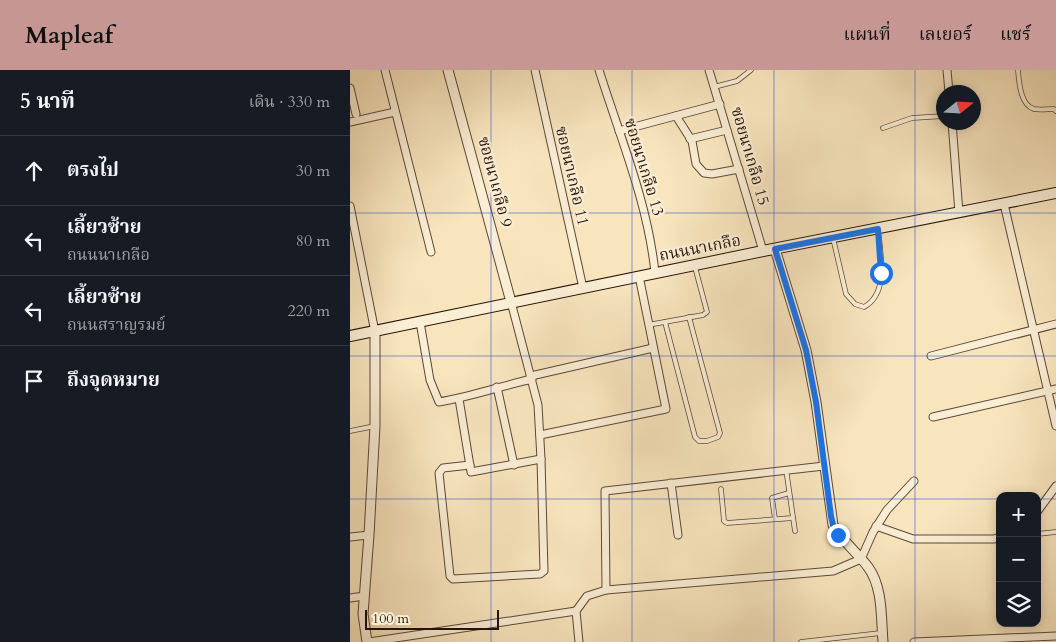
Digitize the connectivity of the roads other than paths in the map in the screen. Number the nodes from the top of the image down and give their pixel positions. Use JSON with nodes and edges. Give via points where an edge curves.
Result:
{"nodes":[{"id":1,"x":385,"y":70,"type":"edge"},
{"id":2,"x":448,"y":70,"type":"edge"},
{"id":3,"x":535,"y":70,"type":"edge"},
{"id":4,"x":599,"y":70,"type":"edge"},
{"id":5,"x":709,"y":70,"type":"edge"},
{"id":6,"x":751,"y":70,"type":"edge"},
{"id":7,"x":947,"y":70,"type":"edge"},
{"id":8,"x":1018,"y":70,"type":"edge"},
{"id":9,"x":949,"y":85,"type":"edge"},
{"id":10,"x":714,"y":87,"type":"junction"},
{"id":11,"x":350,"y":88,"type":"edge"},
{"id":12,"x":720,"y":104,"type":"junction"},
{"id":13,"x":1056,"y":111,"type":"edge"},
{"id":14,"x":395,"y":112,"type":"junction"},
{"id":15,"x":356,"y":114,"type":"dead end"},
{"id":16,"x":676,"y":116,"type":"junction"},
{"id":17,"x":936,"y":116,"type":"edge"},
{"id":18,"x":350,"y":122,"type":"edge"},
{"id":19,"x":883,"y":128,"type":"dead end"},
{"id":20,"x":727,"y":130,"type":"junction"},
{"id":21,"x":953,"y":130,"type":"edge"},
{"id":22,"x":619,"y":131,"type":"junction"},
{"id":23,"x":690,"y":139,"type":"junction"},
{"id":24,"x":739,"y":169,"type":"junction"},
{"id":25,"x":1056,"y":194,"type":"edge"},
{"id":26,"x":1004,"y":204,"type":"junction"},
{"id":27,"x":350,"y":206,"type":"edge"},
{"id":28,"x":959,"y":213,"type":"junction"},
{"id":29,"x":878,"y":229,"type":"junction"},
{"id":30,"x":833,"y":238,"type":"junction"},
{"id":31,"x":775,"y":249,"type":"junction"},
{"id":32,"x":763,"y":251,"type":"junction"},
{"id":33,"x":431,"y":252,"type":"dead end"},
{"id":34,"x":694,"y":265,"type":"junction"},
{"id":35,"x":655,"y":273,"type":"junction"},
{"id":36,"x":639,"y":276,"type":"junction"},
{"id":37,"x":583,"y":288,"type":"junction"},
{"id":38,"x":511,"y":302,"type":"junction"},
{"id":39,"x":690,"y":317,"type":"junction"},
{"id":40,"x":420,"y":322,"type":"junction"},
{"id":41,"x":665,"y":322,"type":"junction"},
{"id":42,"x":1056,"y":324,"type":"edge"},
{"id":43,"x":648,"y":325,"type":"junction"},
{"id":44,"x":1034,"y":329,"type":"junction"},
{"id":45,"x":375,"y":332,"type":"junction"},
{"id":46,"x":350,"y":336,"type":"edge"},
{"id":47,"x":653,"y":348,"type":"junction"},
{"id":48,"x":931,"y":356,"type":"dead end"},
{"id":49,"x":531,"y":377,"type":"junction"},
{"id":50,"x":497,"y":387,"type":"junction"},
{"id":51,"x":1056,"y":389,"type":"edge"},
{"id":52,"x":1048,"y":391,"type":"junction"},
{"id":53,"x":459,"y":399,"type":"junction"},
{"id":54,"x":933,"y":417,"type":"dead end"},
{"id":55,"x":375,"y":426,"type":"junction"},
{"id":56,"x":1056,"y":426,"type":"edge"},
{"id":57,"x":350,"y":431,"type":"edge"},
{"id":58,"x":540,"y":435,"type":"junction"},
{"id":59,"x":541,"y":459,"type":"junction"},
{"id":60,"x":470,"y":465,"type":"junction"},
{"id":61,"x":514,"y":465,"type":"junction"},
{"id":62,"x":824,"y":466,"type":"junction"},
{"id":63,"x":786,"y":469,"type":"junction"},
{"id":64,"x":914,"y":481,"type":"dead end"},
{"id":65,"x":671,"y":483,"type":"junction"},
{"id":66,"x":1056,"y":486,"type":"edge"},
{"id":67,"x":721,"y":489,"type":"dead end"},
{"id":68,"x":789,"y":493,"type":"junction"},
{"id":69,"x":1041,"y":507,"type":"edge"},
{"id":70,"x":793,"y":518,"type":"junction"},
{"id":71,"x":775,"y":519,"type":"junction"},
{"id":72,"x":876,"y":526,"type":"junction"},
{"id":73,"x":795,"y":531,"type":"dead end"},
{"id":74,"x":1056,"y":532,"type":"edge"},
{"id":75,"x":1041,"y":534,"type":"edge"},
{"id":76,"x":369,"y":535,"type":"junction"},
{"id":77,"x":678,"y":535,"type":"dead end"},
{"id":78,"x":350,"y":536,"type":"edge"},
{"id":79,"x":996,"y":538,"type":"edge"},
{"id":80,"x":861,"y":559,"type":"junction"},
{"id":81,"x":606,"y":590,"type":"junction"},
{"id":82,"x":364,"y":596,"type":"junction"},
{"id":83,"x":350,"y":598,"type":"edge"},
{"id":84,"x":576,"y":611,"type":"junction"},
{"id":85,"x":1056,"y":636,"type":"edge"},
{"id":86,"x":882,"y":638,"type":"edge"},
{"id":87,"x":368,"y":642,"type":"edge"},
{"id":88,"x":580,"y":642,"type":"edge"},
{"id":89,"x":801,"y":642,"type":"edge"},
{"id":90,"x":914,"y":642,"type":"edge"}],
"edges":[{"from":1,"to":14,"type":"street"},
{"from":2,"to":38,"type":"street","name":"ซอยนาเกลือ 9"},
{"from":3,"to":37,"type":"street","name":"ซอยนาเกลือ 11"},
{"from":4,"to":22,"type":"street","name":"ซอยนาเกลือ 13"},
{"from":5,"to":10,"type":"street","name":"ซอยนาเกลือ 15"},
{"from":6,"to":10,"type":"lane","via":[[737,81]]},
{"from":7,"to":9,"type":"street"},
{"from":8,"to":13,"type":"lane","via":[[1027,104]]},
{"from":10,"to":12,"type":"street","name":"ซอยนาเกลือ 15"},
{"from":11,"to":15,"type":"street"},
{"from":12,"to":16,"type":"street"},
{"from":12,"to":20,"type":"street","name":"ซอยนาเกลือ 15"},
{"from":14,"to":18,"type":"street"},
{"from":14,"to":33,"type":"street"},
{"from":16,"to":22,"type":"street"},
{"from":16,"to":23,"type":"street"},
{"from":17,"to":19,"type":"lane","via":[[912,118]]},
{"from":20,"to":23,"type":"street"},
{"from":20,"to":24,"type":"street","name":"ซอยนาเกลือ 15"},
{"from":21,"to":28,"type":"street"},
{"from":22,"to":35,"type":"street","name":"ซอยนาเกลือ 13","via":[[649,232]]},
{"from":23,"to":24,"type":"street","via":[[696,164],[704,173]]},
{"from":24,"to":32,"type":"street","name":"ซอยนาเกลือ 15"},
{"from":25,"to":26,"type":"main road","name":"ถนนนาเกลือ"},
{"from":26,"to":28,"type":"main road","name":"ถนนนาเกลือ"},
{"from":26,"to":44,"type":"street"},
{"from":27,"to":45,"type":"street"},
{"from":28,"to":29,"type":"main road","name":"ถนนนาเกลือ"},
{"from":29,"to":30,"type":"main road","name":"ถนนนาเกลือ"},
{"from":29,"to":30,"type":"lane","via":[[879,287],[876,297],[864,307],[855,304],[846,294]]},
{"from":30,"to":31,"type":"main road","name":"ถนนนาเกลือ"},
{"from":31,"to":32,"type":"main road","name":"ถนนนาเกลือ"},
{"from":31,"to":62,"type":"street","via":[[806,350]]},
{"from":32,"to":34,"type":"main road","name":"ถนนนาเกลือ"},
{"from":34,"to":35,"type":"main road","name":"ถนนนาเกลือ"},
{"from":34,"to":39,"type":"lane","via":[[707,312]]},
{"from":35,"to":36,"type":"main road","name":"ถนนนาเกลือ"},
{"from":36,"to":37,"type":"main road","name":"ถนนนาเกลือ"},
{"from":36,"to":43,"type":"street"},
{"from":37,"to":38,"type":"main road","name":"ถนนนาเกลือ"},
{"from":38,"to":40,"type":"main road","name":"ถนนนาเกลือ"},
{"from":38,"to":49,"type":"street"},
{"from":39,"to":41,"type":"lane"},
{"from":39,"to":41,"type":"lane","via":[[720,433],[707,441],[699,441],[695,437]]},
{"from":40,"to":45,"type":"main road","name":"ถนนนาเกลือ"},
{"from":40,"to":53,"type":"street","via":[[430,380],[439,402]]},
{"from":41,"to":43,"type":"lane"},
{"from":42,"to":44,"type":"street"},
{"from":43,"to":47,"type":"street"},
{"from":44,"to":48,"type":"street"},
{"from":44,"to":52,"type":"street"},
{"from":45,"to":46,"type":"main road","name":"ถนนนาเกลือ"},
{"from":45,"to":55,"type":"street"},
{"from":47,"to":49,"type":"street"},
{"from":47,"to":58,"type":"street","via":[[666,409]]},
{"from":49,"to":50,"type":"street"},
{"from":49,"to":58,"type":"street","via":[[538,405]]},
{"from":50,"to":53,"type":"street"},
{"from":50,"to":61,"type":"street"},
{"from":51,"to":52,"type":"street"},
{"from":52,"to":54,"type":"street"},
{"from":52,"to":56,"type":"street"},
{"from":53,"to":60,"type":"street"},
{"from":55,"to":57,"type":"lane"},
{"from":55,"to":76,"type":"street"},
{"from":58,"to":59,"type":"street"},
{"from":59,"to":60,"type":"street","via":[[544,571],[533,576],[453,579],[449,573],[439,473],[443,468]]},
{"from":59,"to":61,"type":"street"},
{"from":60,"to":61,"type":"street","via":[[471,472]]},
{"from":62,"to":63,"type":"street"},
{"from":62,"to":80,"type":"street","via":[[833,525]]},
{"from":63,"to":65,"type":"street"},
{"from":63,"to":68,"type":"lane"},
{"from":64,"to":72,"type":"street"},
{"from":65,"to":77,"type":"street"},
{"from":65,"to":81,"type":"street","via":[[605,491]]},
{"from":66,"to":69,"type":"street"},
{"from":67,"to":71,"type":"lane","via":[[725,522]]},
{"from":68,"to":70,"type":"lane"},
{"from":68,"to":71,"type":"lane","via":[[772,498]]},
{"from":70,"to":71,"type":"lane"},
{"from":70,"to":73,"type":"lane"},
{"from":72,"to":79,"type":"street","via":[[913,539]]},
{"from":72,"to":80,"type":"street"},
{"from":74,"to":75,"type":"lane"},
{"from":76,"to":78,"type":"street"},
{"from":76,"to":82,"type":"street"},
{"from":80,"to":81,"type":"street","via":[[833,571]]},
{"from":80,"to":86,"type":"street","via":[[869,568],[878,590]]},
{"from":81,"to":84,"type":"street","via":[[587,596]]},
{"from":82,"to":83,"type":"street"},
{"from":82,"to":87,"type":"street","via":[[363,614]]},
{"from":84,"to":87,"type":"street"},
{"from":84,"to":88,"type":"street"},
{"from":85,"to":90,"type":"street"},
{"from":86,"to":89,"type":"lane"}]}
